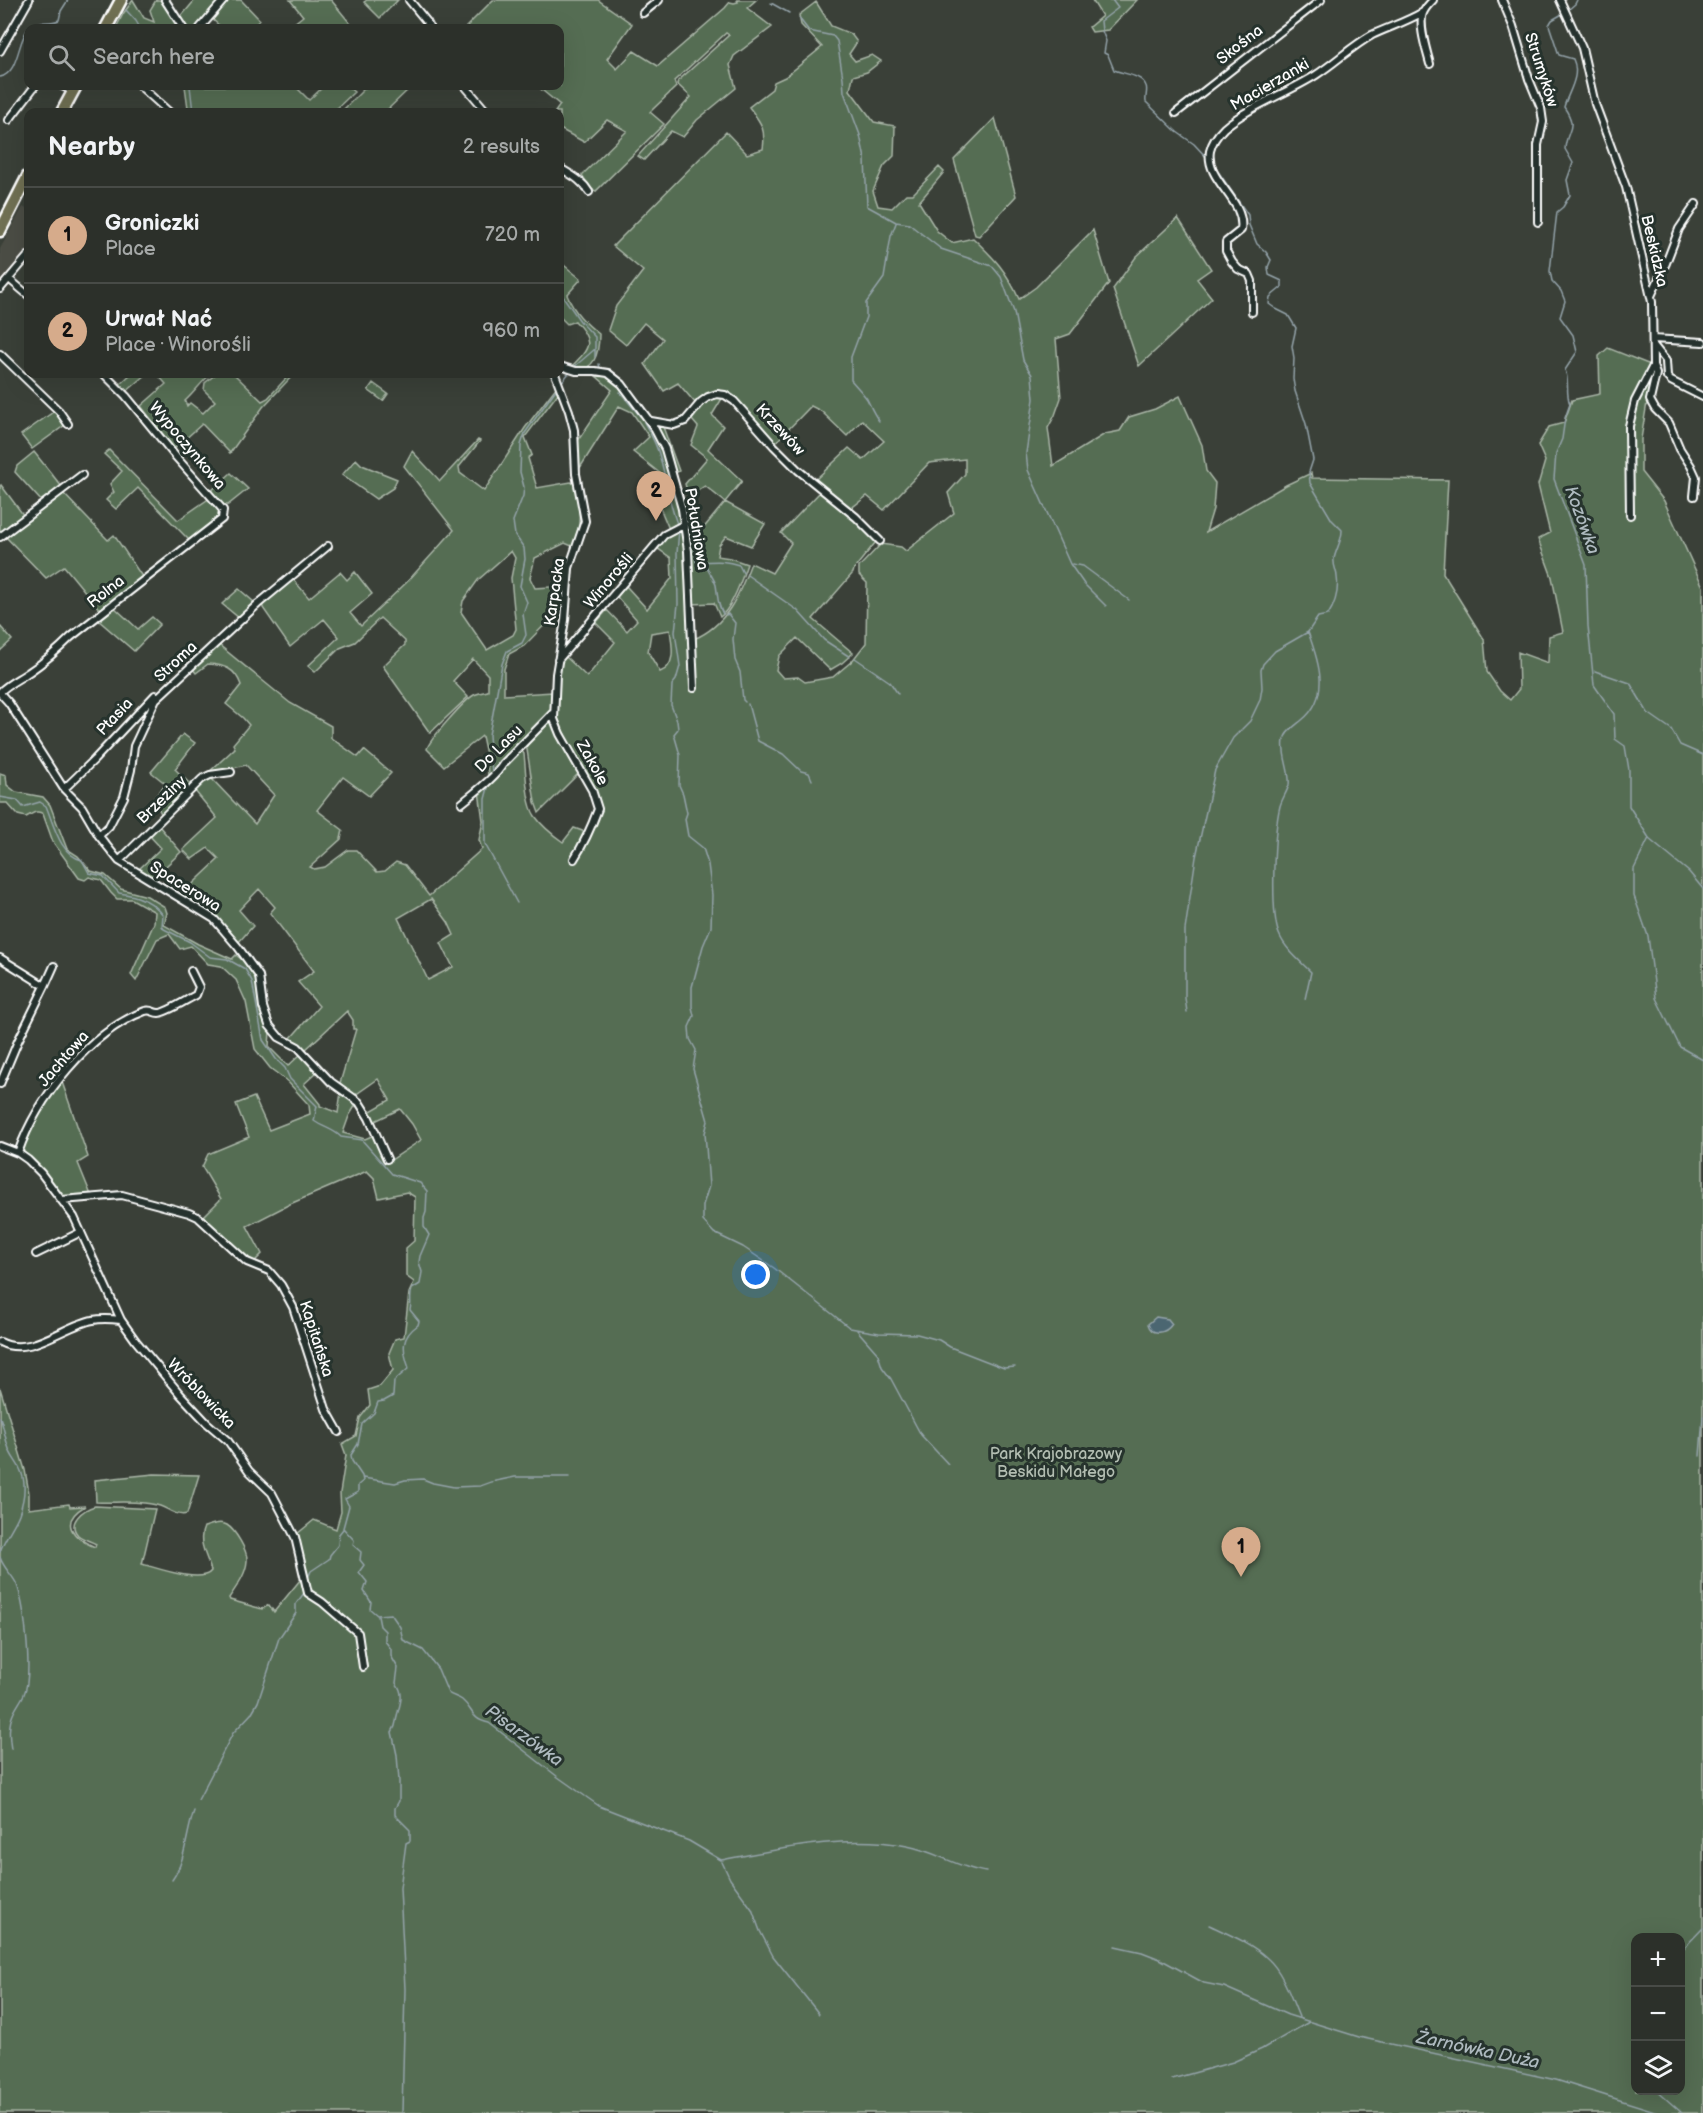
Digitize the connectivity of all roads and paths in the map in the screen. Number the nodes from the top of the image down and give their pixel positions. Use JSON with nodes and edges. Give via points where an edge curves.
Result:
{"nodes":[{"id":1,"x":29,"y":0,"type":"edge"},
{"id":2,"x":165,"y":0,"type":"edge"},
{"id":3,"x":224,"y":0,"type":"edge"},
{"id":4,"x":409,"y":0,"type":"edge"},
{"id":5,"x":659,"y":0,"type":"edge"},
{"id":6,"x":1321,"y":0,"type":"edge"},
{"id":7,"x":1433,"y":0,"type":"edge"},
{"id":8,"x":1502,"y":0,"type":"edge"},
{"id":9,"x":1560,"y":0,"type":"edge"},
{"id":10,"x":119,"y":4,"type":"edge"},
{"id":11,"x":1423,"y":12,"type":"junction"},
{"id":12,"x":643,"y":13,"type":"dead end"},
{"id":13,"x":108,"y":24,"type":"edge"},
{"id":14,"x":180,"y":24,"type":"edge"},
{"id":15,"x":203,"y":24,"type":"edge"},
{"id":16,"x":428,"y":24,"type":"edge"},
{"id":17,"x":0,"y":51,"type":"edge"},
{"id":18,"x":1430,"y":64,"type":"dead end"},
{"id":19,"x":31,"y":90,"type":"edge"},
{"id":20,"x":73,"y":90,"type":"edge"},
{"id":21,"x":144,"y":90,"type":"edge"},
{"id":22,"x":468,"y":90,"type":"edge"},
{"id":23,"x":64,"y":108,"type":"edge"},
{"id":24,"x":165,"y":108,"type":"edge"},
{"id":25,"x":484,"y":108,"type":"edge"},
{"id":26,"x":1176,"y":112,"type":"dead end"},
{"id":27,"x":9,"y":120,"type":"dead end"},
{"id":28,"x":564,"y":170,"type":"edge"},
{"id":29,"x":24,"y":184,"type":"edge"},
{"id":30,"x":589,"y":192,"type":"dead end"},
{"id":31,"x":1696,"y":204,"type":"dead end"},
{"id":32,"x":1538,"y":222,"type":"dead end"},
{"id":33,"x":0,"y":231,"type":"edge"},
{"id":34,"x":24,"y":261,"type":"edge"},
{"id":35,"x":9,"y":279,"type":"junction"},
{"id":36,"x":0,"y":289,"type":"edge"},
{"id":37,"x":24,"y":292,"type":"edge"},
{"id":38,"x":1650,"y":296,"type":"junction"},
{"id":39,"x":1252,"y":312,"type":"dead end"},
{"id":40,"x":1653,"y":342,"type":"junction"},
{"id":41,"x":1703,"y":342,"type":"edge"},
{"id":42,"x":0,"y":354,"type":"edge"},
{"id":43,"x":1653,"y":366,"type":"junction"},
{"id":44,"x":564,"y":367,"type":"edge"},
{"id":45,"x":24,"y":377,"type":"edge"},
{"id":46,"x":25,"y":378,"type":"edge"},
{"id":47,"x":108,"y":378,"type":"edge"},
{"id":48,"x":557,"y":378,"type":"edge"},
{"id":49,"x":1703,"y":397,"type":"edge"},
{"id":50,"x":650,"y":421,"type":"junction"},
{"id":51,"x":68,"y":424,"type":"dead end"},
{"id":52,"x":82,"y":475,"type":"dead end"},
{"id":53,"x":1694,"y":496,"type":"dead end"},
{"id":54,"x":223,"y":510,"type":"joint"},
{"id":55,"x":1630,"y":515,"type":"dead end"},
{"id":56,"x":685,"y":524,"type":"junction"},
{"id":57,"x":0,"y":537,"type":"edge"},
{"id":58,"x":880,"y":541,"type":"dead end"},
{"id":59,"x":328,"y":546,"type":"dead end"},
{"id":60,"x":557,"y":660,"type":"junction"},
{"id":61,"x":187,"y":664,"type":"dead end"},
{"id":62,"x":694,"y":688,"type":"dead end"},
{"id":63,"x":0,"y":692,"type":"edge"},
{"id":64,"x":554,"y":712,"type":"junction"},
{"id":65,"x":231,"y":772,"type":"dead end"},
{"id":66,"x":64,"y":789,"type":"junction"},
{"id":67,"x":462,"y":803,"type":"dead end"},
{"id":68,"x":99,"y":836,"type":"junction"},
{"id":69,"x":574,"y":859,"type":"dead end"},
{"id":70,"x":119,"y":861,"type":"junction"},
{"id":71,"x":0,"y":958,"type":"edge"},
{"id":72,"x":54,"y":966,"type":"dead end"},
{"id":73,"x":191,"y":971,"type":"dead end"},
{"id":74,"x":45,"y":986,"type":"junction"},
{"id":75,"x":0,"y":1084,"type":"edge"},
{"id":76,"x":0,"y":1146,"type":"edge"},
{"id":77,"x":18,"y":1153,"type":"junction"},
{"id":78,"x":387,"y":1159,"type":"dead end"},
{"id":79,"x":62,"y":1200,"type":"junction"},
{"id":80,"x":81,"y":1232,"type":"junction"},
{"id":81,"x":36,"y":1254,"type":"dead end"},
{"id":82,"x":121,"y":1320,"type":"junction"},
{"id":83,"x":0,"y":1342,"type":"edge"},
{"id":84,"x":339,"y":1431,"type":"dead end"},
{"id":85,"x":363,"y":1667,"type":"dead end"}],
"edges":[{"from":1,"to":17,"type":"street"},
{"from":2,"to":14,"type":"street"},
{"from":3,"to":15,"type":"street"},
{"from":4,"to":16,"type":"street"},
{"from":5,"to":12,"type":"street"},
{"from":6,"to":26,"type":"street","name":"Skośna"},
{"from":7,"to":11,"type":"street"},
{"from":8,"to":32,"type":"street","name":"Strumyków","via":[[1542,115]]},
{"from":9,"to":38,"type":"street","name":"Beskidzka","via":[[1582,48],[1590,90],[1626,187]]},
{"from":10,"to":13,"type":"main road"},
{"from":11,"to":18,"type":"street","via":[[1423,38]]},
{"from":11,"to":39,"type":"street","name":"Macierzanki","via":[[1372,36],[1315,76],[1249,111],[1214,140],[1210,166],[1235,204],[1242,223],[1226,242],[1226,251],[1252,281]]},
{"from":19,"to":27,"type":"street"},
{"from":20,"to":23,"type":"main road"},
{"from":21,"to":24,"type":"street"},
{"from":22,"to":25,"type":"street"},
{"from":28,"to":30,"type":"street"},
{"from":29,"to":33,"type":"main road"},
{"from":31,"to":38,"type":"street","via":[[1679,229]]},
{"from":34,"to":35,"type":"street"},
{"from":35,"to":36,"type":"street"},
{"from":35,"to":37,"type":"street"},
{"from":38,"to":40,"type":"street","name":"Beskidzka"},
{"from":40,"to":41,"type":"street"},
{"from":40,"to":43,"type":"street","name":"Beskidzka"},
{"from":40,"to":49,"type":"street","via":[[1666,361],[1667,377]]},
{"from":42,"to":45,"type":"street"},
{"from":43,"to":53,"type":"street","via":[[1656,374],[1650,400],[1669,423],[1691,466],[1696,477]]},
{"from":43,"to":55,"type":"street","name":"Beskidzka","via":[[1630,418]]},
{"from":44,"to":50,"type":"street","name":"Południowa","via":[[608,374],[622,384]]},
{"from":46,"to":51,"type":"street"},
{"from":47,"to":54,"type":"street","name":"Wypoczynkowa"},
{"from":48,"to":60,"type":"street","name":"Karpacka","via":[[574,430],[576,474],[585,520],[569,568]]},
{"from":50,"to":56,"type":"street","name":"Południowa","via":[[665,449]]},
{"from":50,"to":58,"type":"street","name":"Krzewów","via":[[674,425],[685,421],[708,397],[724,394],[798,470]]},
{"from":52,"to":57,"type":"street"},
{"from":54,"to":63,"type":"street","name":"Rolna","via":[[222,519]]},
{"from":56,"to":60,"type":"street","name":"Winorośli","via":[[664,535]]},
{"from":56,"to":62,"type":"street","name":"Południowa"},
{"from":59,"to":68,"type":"street","name":"Stroma","via":[[258,604],[156,699],[134,746],[124,797],[109,826]]},
{"from":60,"to":64,"type":"street","name":"Karpacka"},
{"from":61,"to":66,"type":"street","name":"Ptasia"},
{"from":63,"to":66,"type":"street","name":"Spacerowa"},
{"from":64,"to":67,"type":"street","name":"Do Lasu","via":[[497,774]]},
{"from":64,"to":69,"type":"street","name":"Zakole","via":[[560,734],[592,790],[598,809],[588,837]]},
{"from":65,"to":70,"type":"street","name":"Brzeziny","via":[[202,779]]},
{"from":66,"to":68,"type":"street","name":"Spacerowa","via":[[82,807]]},
{"from":68,"to":70,"type":"street","name":"Spacerowa"},
{"from":70,"to":78,"type":"street","name":"Spacerowa","via":[[214,919],[256,971],[269,1025],[359,1101]]},
{"from":71,"to":74,"type":"street"},
{"from":72,"to":74,"type":"street"},
{"from":73,"to":77,"type":"street","name":"Jachtowa","via":[[199,987],[196,995],[162,1012],[148,1010],[94,1042],[45,1099]]},
{"from":74,"to":75,"type":"street"},
{"from":76,"to":77,"type":"street","name":"Wróblowicka"},
{"from":77,"to":79,"type":"street","name":"Wróblowicka"},
{"from":79,"to":80,"type":"street","name":"Wróblowicka"},
{"from":79,"to":84,"type":"street","name":"Kapitańska","via":[[132,1196],[189,1213],[247,1262],[274,1276],[293,1307],[319,1392]]},
{"from":80,"to":81,"type":"street"},
{"from":80,"to":82,"type":"street","name":"Wróblowicka"},
{"from":82,"to":83,"type":"street","via":[[94,1319],[32,1344],[7,1346]]},
{"from":82,"to":85,"type":"street","name":"Wróblowicka","via":[[180,1394],[228,1441],[249,1471],[272,1493],[295,1537],[308,1593],[358,1633]]}]}
